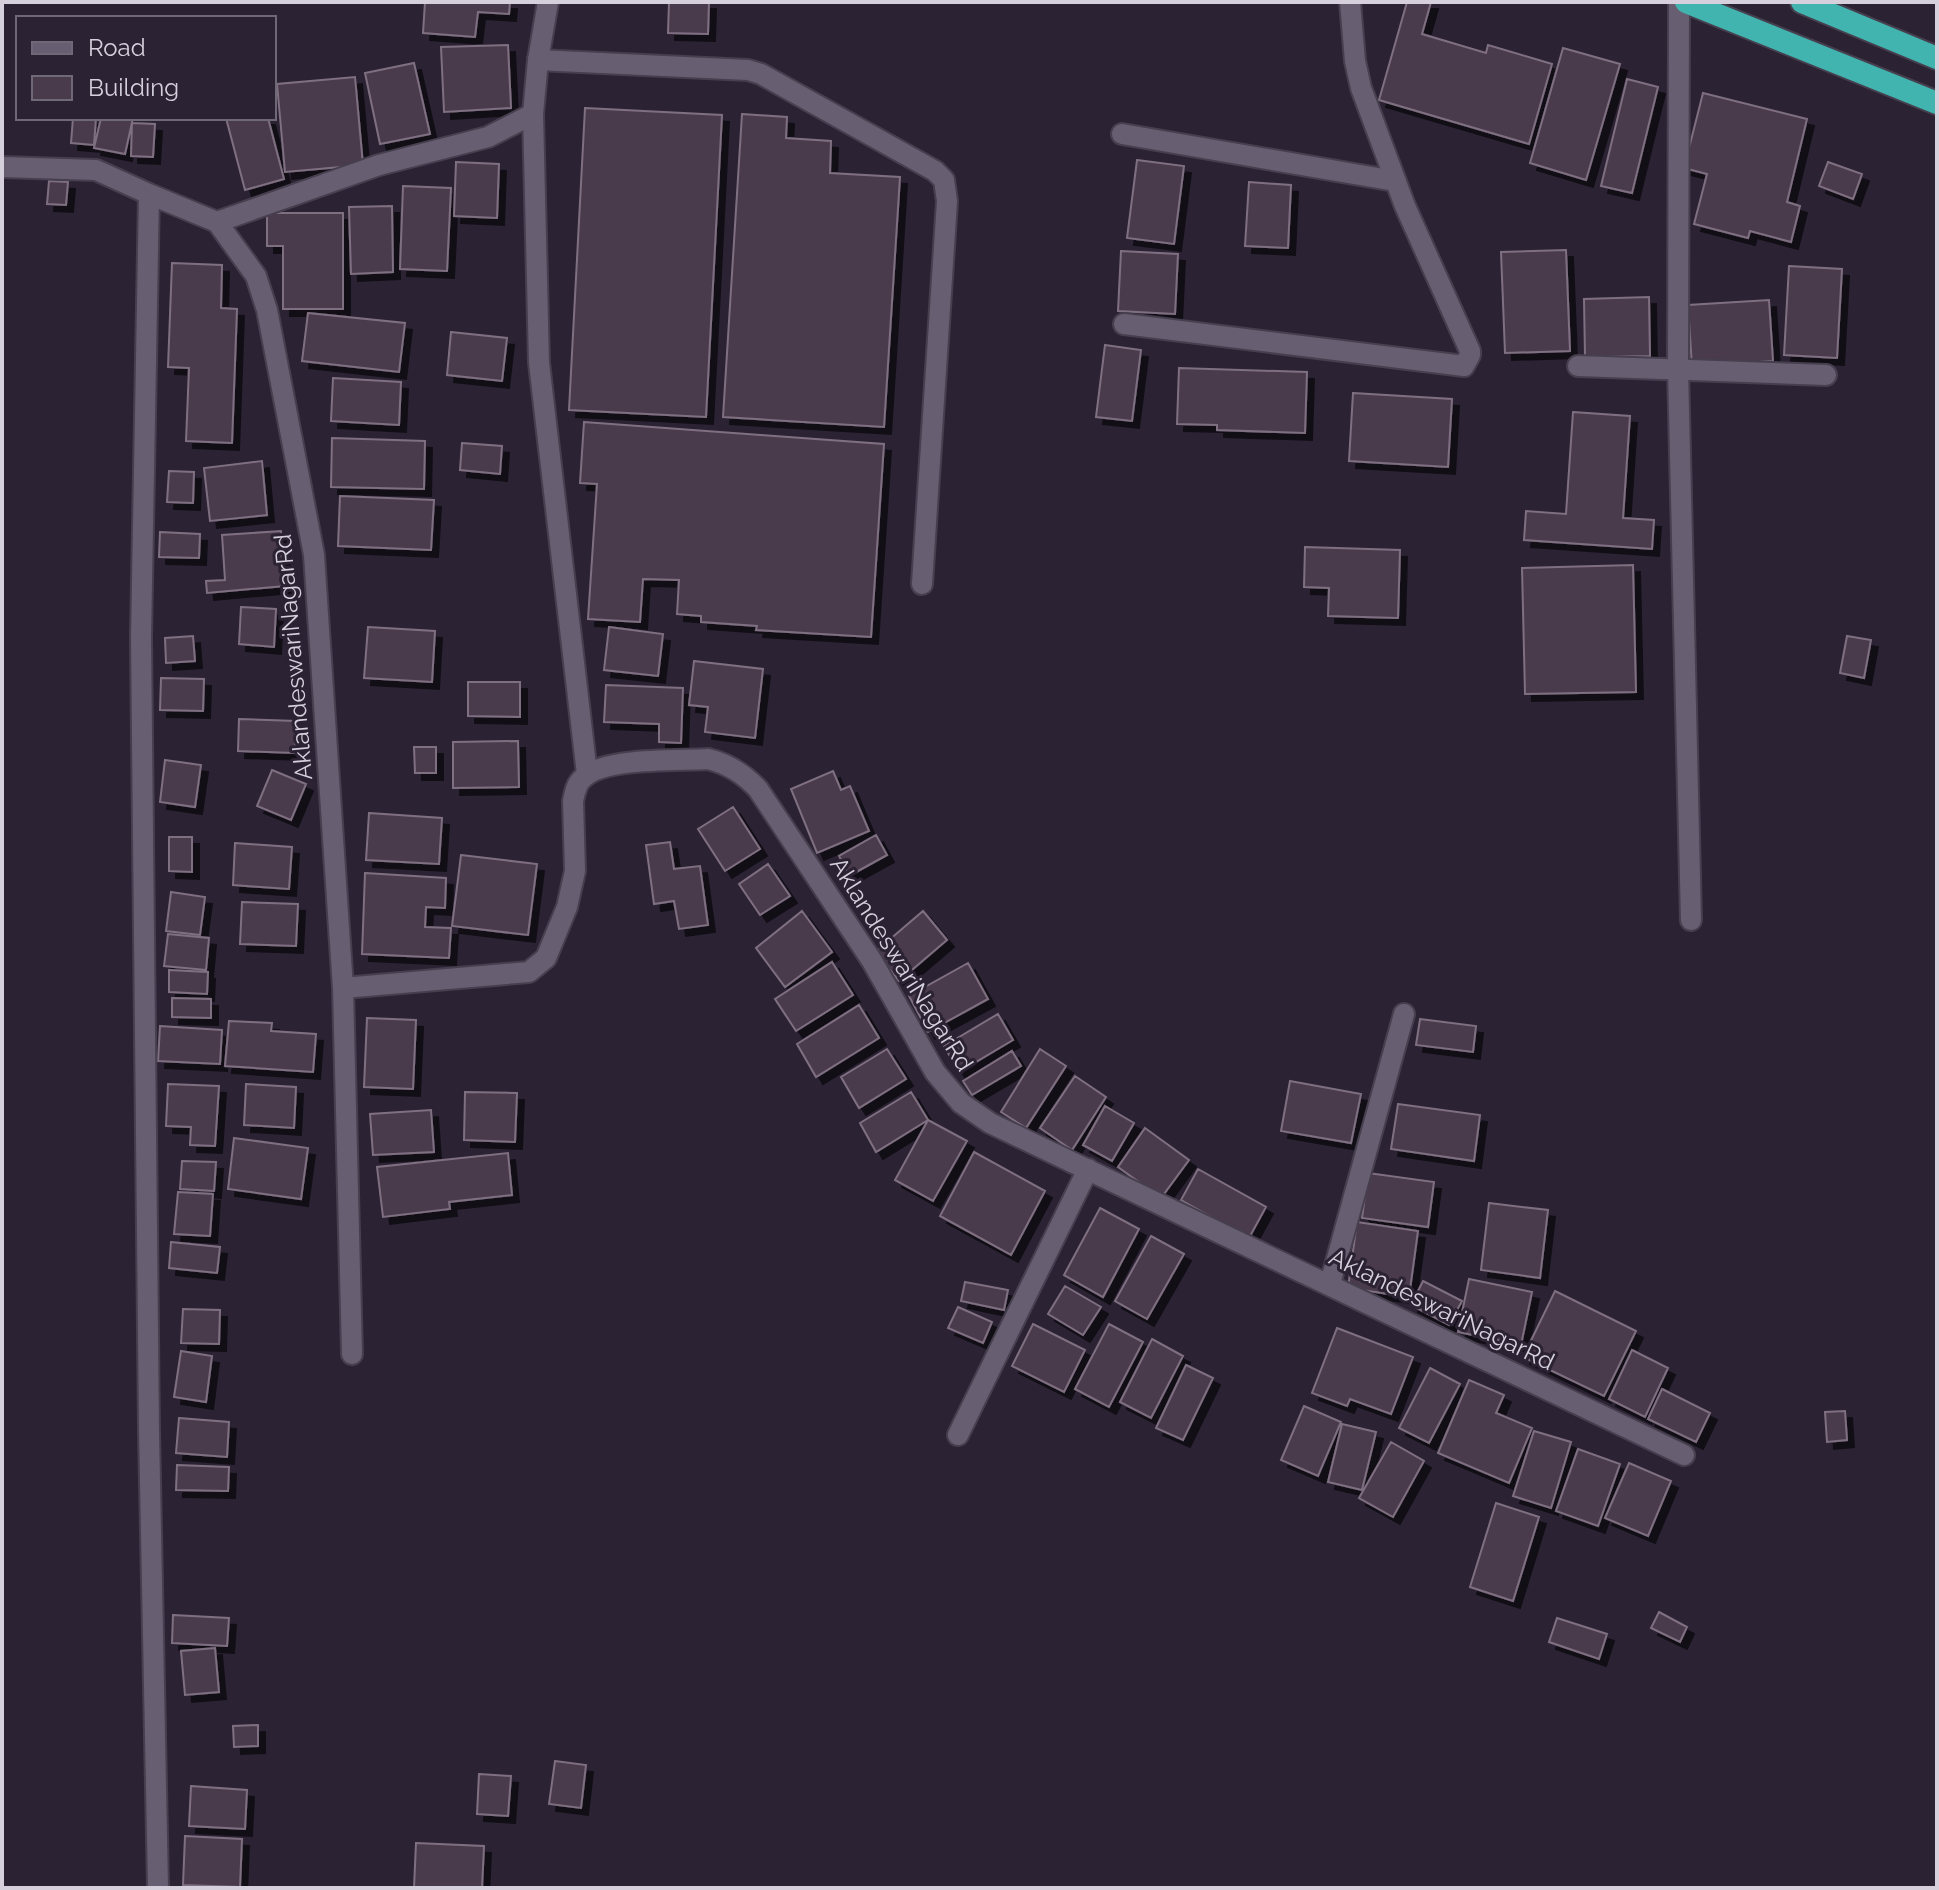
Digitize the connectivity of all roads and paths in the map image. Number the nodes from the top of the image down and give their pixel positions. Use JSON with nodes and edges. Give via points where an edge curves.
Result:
{"nodes":[{"id":1,"x":548,"y":2,"type":"edge"},
{"id":2,"x":1350,"y":2,"type":"edge"},
{"id":3,"x":1679,"y":2,"type":"edge"},
{"id":4,"x":1686,"y":2,"type":"edge"},
{"id":5,"x":1802,"y":2,"type":"edge"},
{"id":6,"x":1937,"y":58,"type":"edge"},
{"id":7,"x":538,"y":60,"type":"junction"},
{"id":8,"x":1937,"y":103,"type":"edge"},
{"id":9,"x":533,"y":114,"type":"junction"},
{"id":10,"x":1122,"y":134,"type":"dead end"},
{"id":11,"x":2,"y":167,"type":"edge"},
{"id":12,"x":1395,"y":181,"type":"junction"},
{"id":13,"x":149,"y":194,"type":"junction"},
{"id":14,"x":193,"y":212,"type":"junction"},
{"id":15,"x":217,"y":222,"type":"junction"},
{"id":16,"x":149,"y":225,"type":"junction"},
{"id":17,"x":1124,"y":324,"type":"dead end"},
{"id":18,"x":1578,"y":366,"type":"dead end"},
{"id":19,"x":1678,"y":369,"type":"junction"},
{"id":20,"x":1826,"y":375,"type":"dead end"},
{"id":21,"x":922,"y":584,"type":"dead end"},
{"id":22,"x":587,"y":774,"type":"junction"},
{"id":23,"x":1691,"y":920,"type":"dead end"},
{"id":24,"x":343,"y":988,"type":"junction"},
{"id":25,"x":1404,"y":1014,"type":"dead end"},
{"id":26,"x":1088,"y":1169,"type":"junction"},
{"id":27,"x":1330,"y":1284,"type":"junction"},
{"id":28,"x":352,"y":1354,"type":"dead end"},
{"id":29,"x":958,"y":1435,"type":"dead end"},
{"id":30,"x":1684,"y":1455,"type":"dead end"},
{"id":31,"x":158,"y":1888,"type":"edge"}],
"edges":[{"from":1,"to":7,"type":"street"},
{"from":2,"to":12,"type":"street","via":[[1361,88]]},
{"from":3,"to":19,"type":"street"},
{"from":4,"to":8,"type":"highway"},
{"from":5,"to":6,"type":"highway"},
{"from":7,"to":9,"type":"street"},
{"from":7,"to":21,"type":"street","via":[[748,70],[944,180],[947,201]]},
{"from":9,"to":15,"type":"street","via":[[488,137],[379,165]]},
{"from":9,"to":22,"type":"street","via":[[539,363]]},
{"from":10,"to":12,"type":"street"},
{"from":11,"to":13,"type":"street","via":[[96,170]]},
{"from":12,"to":17,"type":"street","via":[[1470,351],[1464,366]]},
{"from":13,"to":14,"type":"street"},
{"from":13,"to":16,"type":"street"},
{"from":14,"to":15,"type":"street"},
{"from":14,"to":16,"type":"street"},
{"from":15,"to":24,"type":"street","name":"AklandeswariNagarRd","via":[[256,276],[267,310],[314,555]]},
{"from":16,"to":31,"type":"street","via":[[141,637]]},
{"from":18,"to":19,"type":"street"},
{"from":19,"to":20,"type":"street"},
{"from":19,"to":23,"type":"street"},
{"from":22,"to":24,"type":"street","via":[[573,801],[575,871],[567,907],[546,958],[529,972]]},
{"from":22,"to":26,"type":"street","name":"AklandeswariNagarRd","via":[[613,764],[708,759],[748,779],[872,961],[935,1072],[961,1103],[990,1123]]},
{"from":24,"to":28,"type":"street","name":"AklandeswariNagarRd"},
{"from":25,"to":27,"type":"street"},
{"from":26,"to":27,"type":"street","name":"AklandeswariNagarRd"},
{"from":26,"to":29,"type":"street"},
{"from":27,"to":30,"type":"street","name":"AklandeswariNagarRd"}]}
